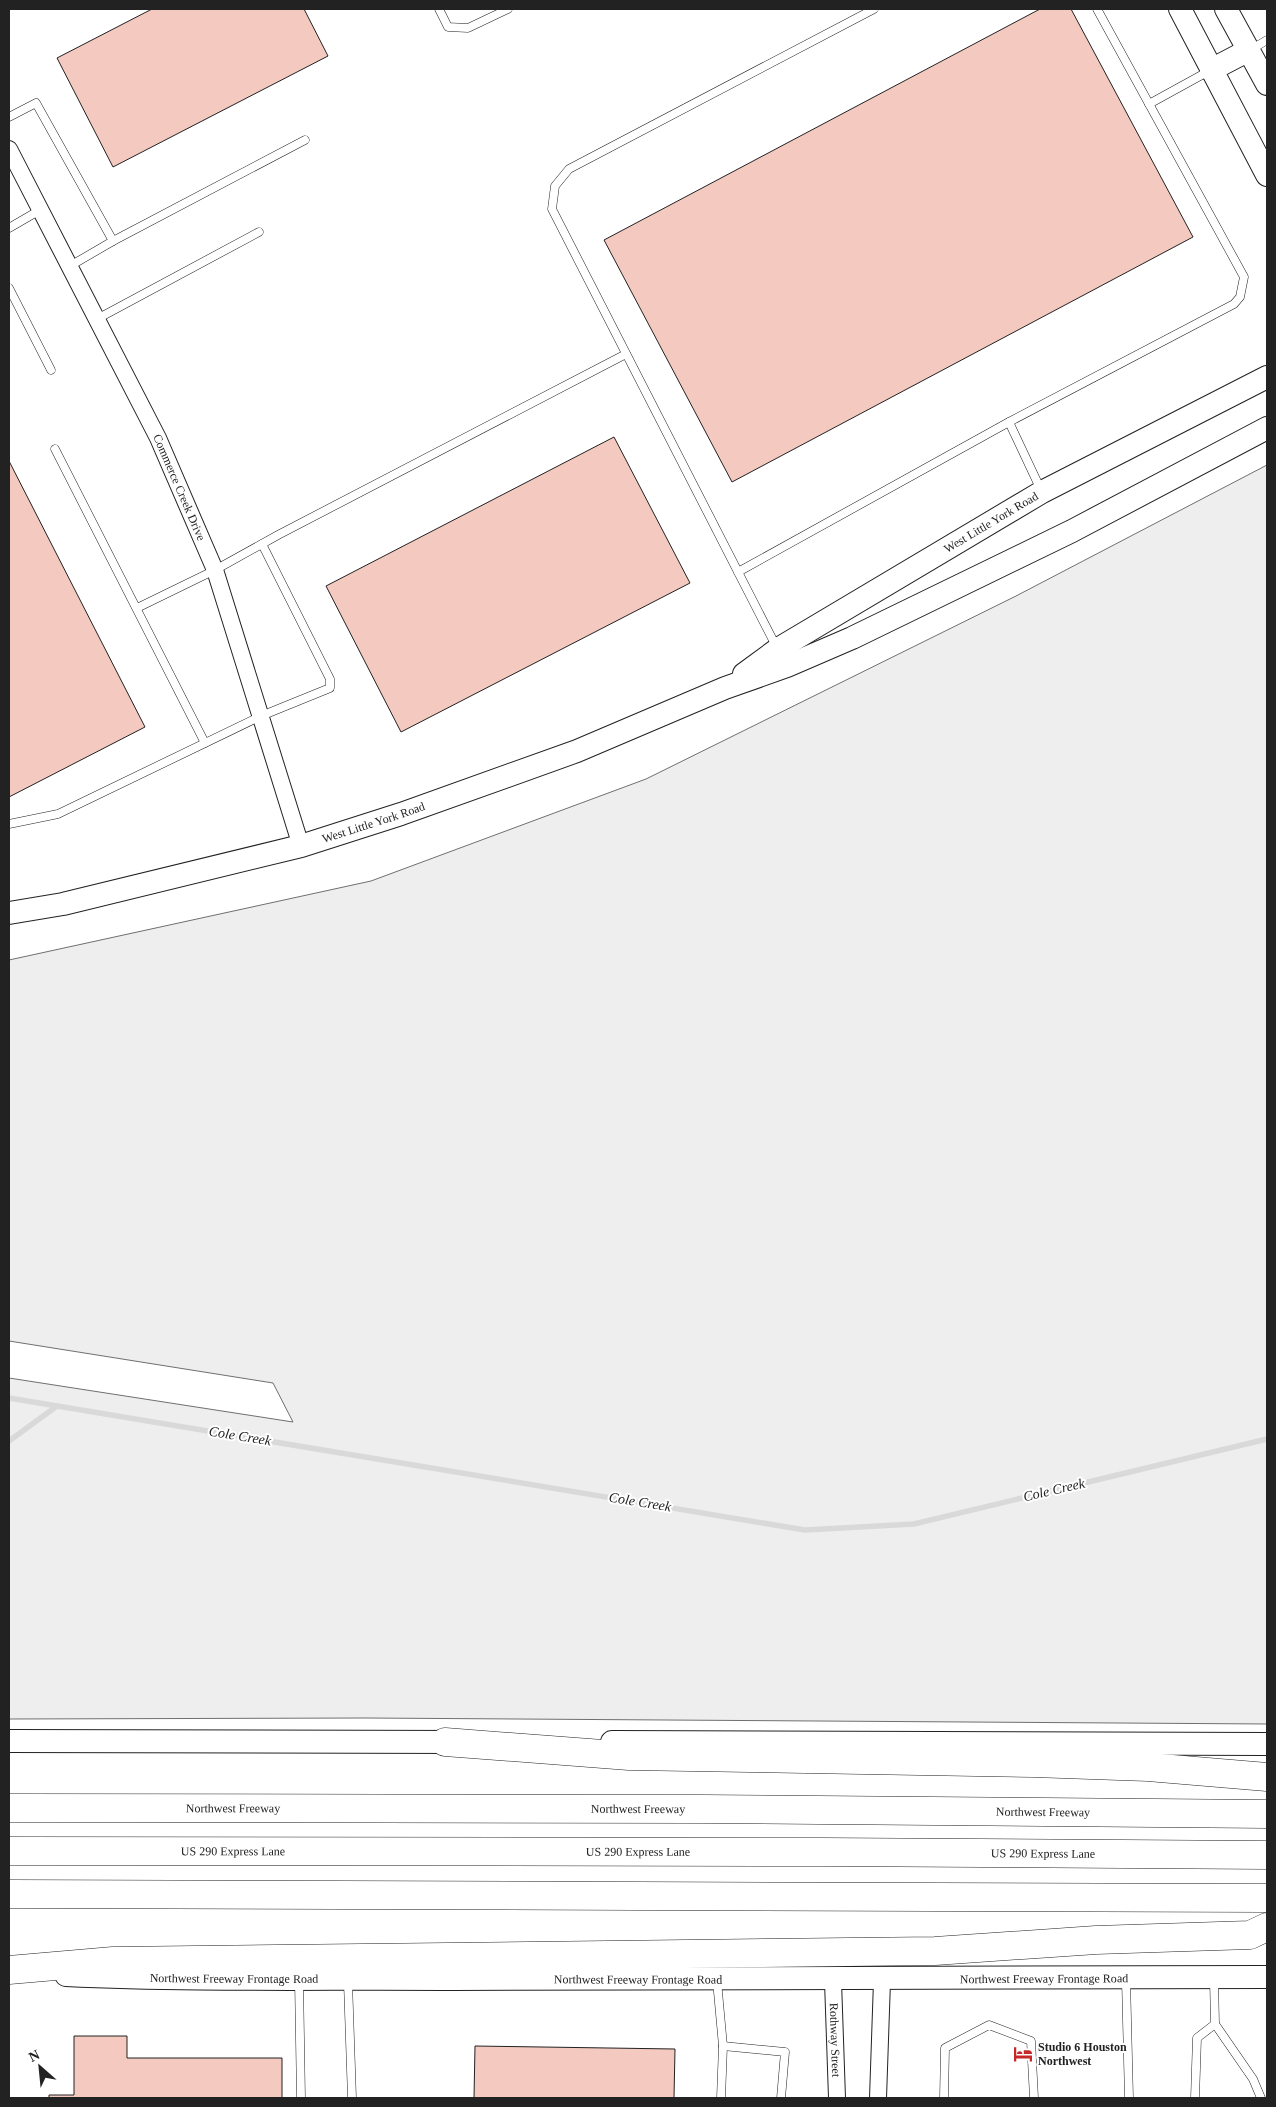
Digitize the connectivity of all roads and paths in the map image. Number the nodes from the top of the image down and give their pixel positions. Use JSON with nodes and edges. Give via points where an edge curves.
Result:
{"nodes":[{"id":1,"x":439,"y":9,"type":"edge"},
{"id":2,"x":508,"y":9,"type":"edge"},
{"id":3,"x":874,"y":9,"type":"edge"},
{"id":4,"x":1097,"y":9,"type":"edge"},
{"id":5,"x":1180,"y":9,"type":"edge"},
{"id":6,"x":1226,"y":9,"type":"edge"},
{"id":7,"x":1258,"y":45,"type":"edge"},
{"id":8,"x":1211,"y":70,"type":"junction"},
{"id":9,"x":1267,"y":84,"type":"edge"},
{"id":10,"x":1149,"y":104,"type":"junction"},
{"id":11,"x":9,"y":117,"type":"edge"},
{"id":12,"x":305,"y":140,"type":"dead end"},
{"id":13,"x":9,"y":149,"type":"edge"},
{"id":14,"x":1267,"y":175,"type":"edge"},
{"id":15,"x":40,"y":210,"type":"junction"},
{"id":16,"x":9,"y":228,"type":"edge"},
{"id":17,"x":259,"y":232,"type":"dead end"},
{"id":18,"x":113,"y":242,"type":"junction"},
{"id":19,"x":70,"y":266,"type":"junction"},
{"id":20,"x":9,"y":288,"type":"edge"},
{"id":21,"x":96,"y":319,"type":"junction"},
{"id":22,"x":626,"y":354,"type":"junction"},
{"id":23,"x":51,"y":370,"type":"dead end"},
{"id":24,"x":1267,"y":377,"type":"edge"},
{"id":25,"x":1010,"y":422,"type":"junction"},
{"id":26,"x":1267,"y":428,"type":"edge"},
{"id":27,"x":55,"y":449,"type":"dead end"},
{"id":28,"x":1042,"y":492,"type":"junction"},
{"id":29,"x":262,"y":544,"type":"junction"},
{"id":30,"x":215,"y":570,"type":"junction"},
{"id":31,"x":738,"y":572,"type":"junction"},
{"id":32,"x":137,"y":608,"type":"junction"},
{"id":33,"x":778,"y":649,"type":"junction"},
{"id":34,"x":725,"y":688,"type":"junction"},
{"id":35,"x":261,"y":716,"type":"junction"},
{"id":36,"x":205,"y":743,"type":"junction"},
{"id":37,"x":9,"y":824,"type":"edge"},
{"id":38,"x":301,"y":846,"type":"junction"},
{"id":39,"x":9,"y":913,"type":"edge"},
{"id":40,"x":9,"y":1741,"type":"edge"},
{"id":41,"x":445,"y":1742,"type":"junction"},
{"id":42,"x":1267,"y":1744,"type":"edge"},
{"id":43,"x":1267,"y":1777,"type":"edge"},
{"id":44,"x":9,"y":1808,"type":"edge"},
{"id":45,"x":1267,"y":1814,"type":"edge"},
{"id":46,"x":9,"y":1851,"type":"edge"},
{"id":47,"x":1267,"y":1855,"type":"edge"},
{"id":48,"x":9,"y":1894,"type":"edge"},
{"id":49,"x":1267,"y":1898,"type":"edge"},
{"id":50,"x":1267,"y":1927,"type":"edge"},
{"id":51,"x":9,"y":1971,"type":"edge"},
{"id":52,"x":1267,"y":1977,"type":"edge"},
{"id":53,"x":299,"y":1978,"type":"junction"},
{"id":54,"x":1214,"y":1978,"type":"junction"},
{"id":55,"x":348,"y":1980,"type":"junction"},
{"id":56,"x":718,"y":1980,"type":"junction"},
{"id":57,"x":1126,"y":1980,"type":"junction"},
{"id":58,"x":833,"y":1981,"type":"junction"},
{"id":59,"x":882,"y":1981,"type":"junction"},
{"id":60,"x":1215,"y":2024,"type":"junction"},
{"id":61,"x":723,"y":2046,"type":"junction"},
{"id":62,"x":301,"y":2098,"type":"edge"},
{"id":63,"x":352,"y":2098,"type":"edge"},
{"id":64,"x":720,"y":2098,"type":"edge"},
{"id":65,"x":781,"y":2098,"type":"edge"},
{"id":66,"x":837,"y":2098,"type":"edge"},
{"id":67,"x":878,"y":2098,"type":"edge"},
{"id":68,"x":944,"y":2098,"type":"edge"},
{"id":69,"x":1034,"y":2098,"type":"edge"},
{"id":70,"x":1129,"y":2098,"type":"edge"},
{"id":71,"x":1195,"y":2098,"type":"edge"},
{"id":72,"x":1260,"y":2098,"type":"edge"}],
"edges":[{"from":1,"to":2,"type":"lane","via":[[448,27],[468,28]]},
{"from":3,"to":22,"type":"lane","via":[[569,169],[556,186],[552,209]]},
{"from":4,"to":10,"type":"lane"},
{"from":5,"to":8,"type":"main road"},
{"from":6,"to":7,"type":"main road"},
{"from":7,"to":8,"type":"main road"},
{"from":7,"to":9,"type":"main road"},
{"from":8,"to":10,"type":"lane"},
{"from":8,"to":14,"type":"main road"},
{"from":10,"to":25,"type":"lane","via":[[1244,277],[1240,297],[1234,304]]},
{"from":11,"to":18,"type":"lane","via":[[36,103]]},
{"from":12,"to":18,"type":"lane"},
{"from":13,"to":15,"type":"street","name":"Commerce Creek Drive"},
{"from":15,"to":16,"type":"lane"},
{"from":15,"to":19,"type":"street","name":"Commerce Creek Drive"},
{"from":17,"to":21,"type":"lane"},
{"from":18,"to":19,"type":"lane"},
{"from":19,"to":21,"type":"street","name":"Commerce Creek Drive"},
{"from":20,"to":23,"type":"lane"},
{"from":21,"to":30,"type":"street","name":"Commerce Creek Drive","via":[[158,438]]},
{"from":22,"to":29,"type":"lane"},
{"from":22,"to":31,"type":"lane"},
{"from":24,"to":28,"type":"main road","name":"West Little York Road"},
{"from":25,"to":28,"type":"lane"},
{"from":25,"to":31,"type":"lane"},
{"from":26,"to":34,"type":"main road","name":"West Little York Road","via":[[1072,531],[852,638]]},
{"from":27,"to":32,"type":"lane"},
{"from":28,"to":33,"type":"main road","name":"West Little York Road"},
{"from":29,"to":30,"type":"lane"},
{"from":29,"to":35,"type":"lane","via":[[330,679],[330,688]]},
{"from":30,"to":32,"type":"lane"},
{"from":30,"to":35,"type":"street","name":"Commerce Creek Drive"},
{"from":31,"to":33,"type":"lane"},
{"from":32,"to":36,"type":"lane"},
{"from":33,"to":34,"type":"main road","name":"West Little York Road"},
{"from":34,"to":38,"type":"main road","name":"West Little York Road","via":[[577,751]]},
{"from":35,"to":36,"type":"lane"},
{"from":35,"to":38,"type":"street","name":"Commerce Creek Drive"},
{"from":36,"to":37,"type":"lane","via":[[58,814]]},
{"from":38,"to":39,"type":"main road","name":"West Little York Road","via":[[63,904]]},
{"from":40,"to":41,"type":"main road"},
{"from":41,"to":42,"type":"main road"},
{"from":41,"to":43,"type":"highway","via":[[629,1756],[1033,1763],[1148,1767]]},
{"from":44,"to":45,"type":"highway","name":"Northwest Freeway"},
{"from":46,"to":47,"type":"highway","name":"US 290 Express Lane"},
{"from":48,"to":49,"type":"highway"},
{"from":50,"to":51,"type":"highway","via":[[1250,1935],[1096,1940],[935,1951],[113,1961]]},
{"from":51,"to":53,"type":"main road","name":"Northwest Freeway Frontage Road","via":[[114,1977]]},
{"from":52,"to":54,"type":"main road","name":"Northwest Freeway Frontage Road"},
{"from":53,"to":55,"type":"main road","name":"Northwest Freeway Frontage Road"},
{"from":53,"to":62,"type":"lane"},
{"from":54,"to":57,"type":"main road","name":"Northwest Freeway Frontage Road"},
{"from":54,"to":60,"type":"lane"},
{"from":55,"to":56,"type":"main road","name":"Northwest Freeway Frontage Road"},
{"from":55,"to":63,"type":"lane"},
{"from":56,"to":58,"type":"main road","name":"Northwest Freeway Frontage Road"},
{"from":56,"to":61,"type":"lane"},
{"from":57,"to":59,"type":"main road","name":"Northwest Freeway Frontage Road"},
{"from":57,"to":70,"type":"lane"},
{"from":58,"to":59,"type":"main road","name":"Northwest Freeway Frontage Road"},
{"from":58,"to":66,"type":"street","name":"Rothway Street"},
{"from":59,"to":67,"type":"street"},
{"from":60,"to":71,"type":"lane","via":[[1197,2038]]},
{"from":60,"to":72,"type":"lane","via":[[1253,2079]]},
{"from":61,"to":64,"type":"lane"},
{"from":61,"to":65,"type":"lane","via":[[785,2052]]},
{"from":68,"to":69,"type":"lane","via":[[945,2048],[989,2025],[1031,2041]]}]}
